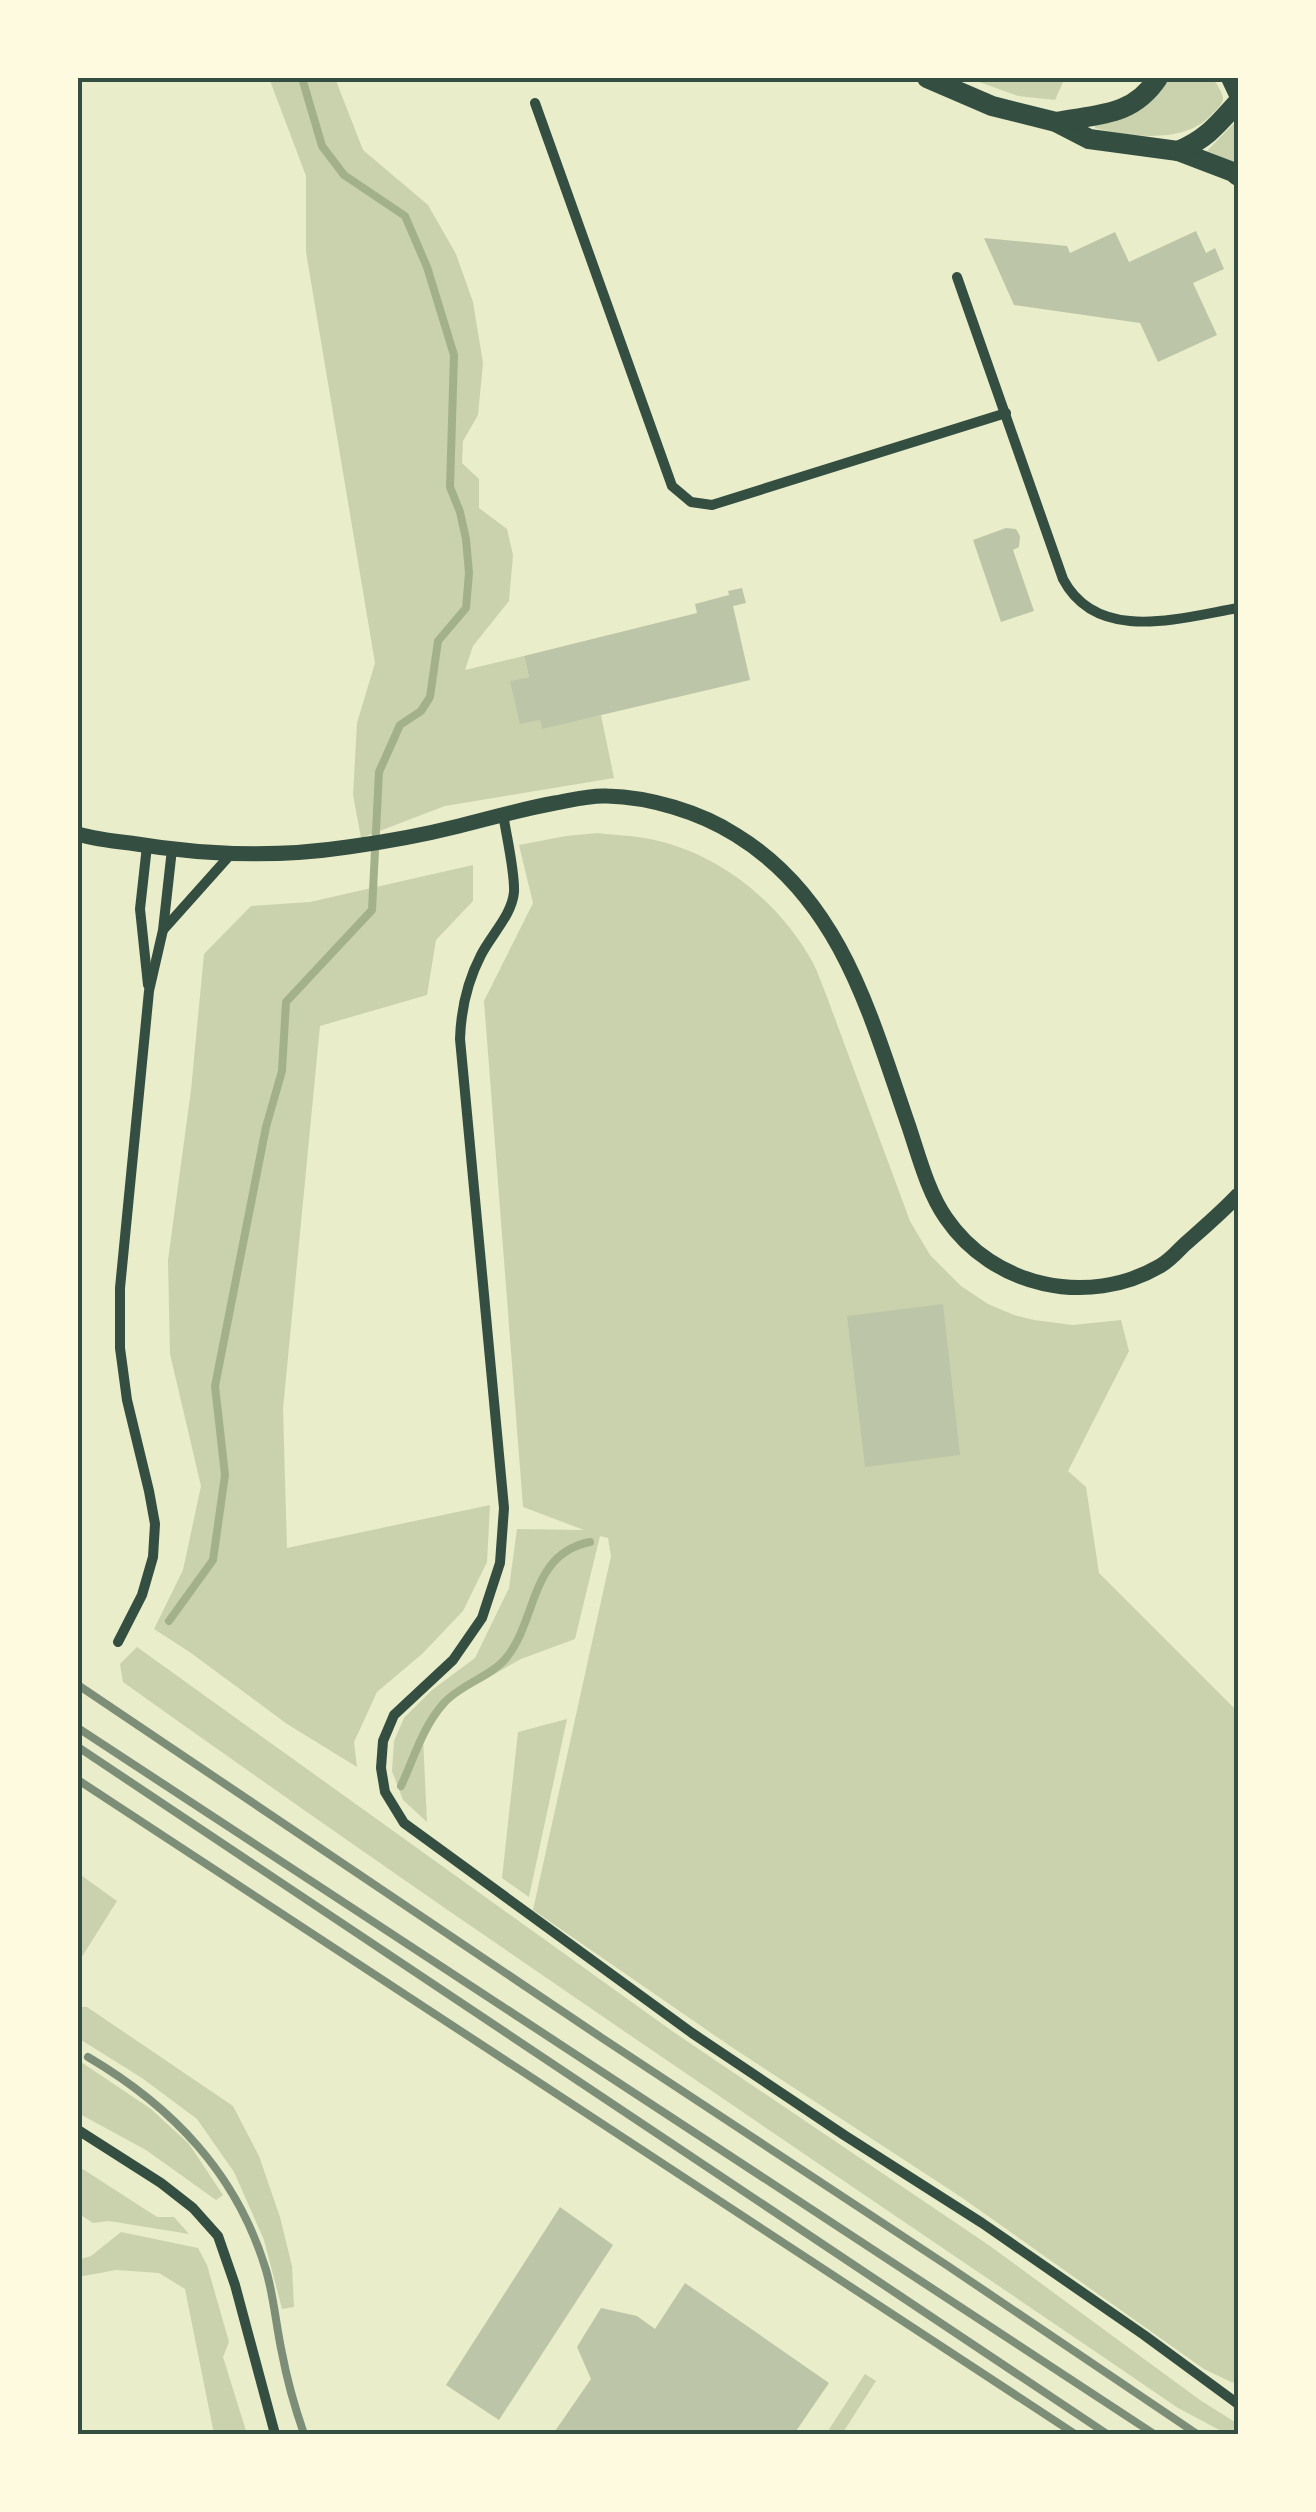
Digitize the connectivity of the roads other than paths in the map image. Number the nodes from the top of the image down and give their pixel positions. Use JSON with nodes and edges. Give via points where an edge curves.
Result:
{"nodes":[{"id":1,"x":927,"y":78,"type":"edge"},
{"id":2,"x":1158,"y":78,"type":"edge"},
{"id":3,"x":1230,"y":78,"type":"edge"},
{"id":4,"x":1238,"y":99,"type":"edge"},
{"id":5,"x":535,"y":103,"type":"dead end"},
{"id":6,"x":1056,"y":122,"type":"junction"},
{"id":7,"x":1178,"y":151,"type":"junction"},
{"id":8,"x":1238,"y":176,"type":"edge"},
{"id":9,"x":957,"y":277,"type":"dead end"},
{"id":10,"x":1006,"y":413,"type":"junction"},
{"id":11,"x":1238,"y":608,"type":"edge"},
{"id":12,"x":503,"y":813,"type":"junction"},
{"id":13,"x":78,"y":834,"type":"edge"},
{"id":14,"x":147,"y":846,"type":"junction"},
{"id":15,"x":172,"y":850,"type":"junction"},
{"id":16,"x":231,"y":854,"type":"junction"},
{"id":17,"x":163,"y":930,"type":"junction"},
{"id":18,"x":149,"y":991,"type":"junction"},
{"id":19,"x":1238,"y":1195,"type":"edge"},
{"id":20,"x":118,"y":1642,"type":"dead end"},
{"id":21,"x":78,"y":2130,"type":"edge"},
{"id":22,"x":1238,"y":2404,"type":"edge"},
{"id":23,"x":275,"y":2434,"type":"edge"}],
"edges":[{"from":1,"to":6,"type":"highway","via":[[992,106]]},
{"from":2,"to":6,"type":"highway","via":[[1114,113]]},
{"from":3,"to":4,"type":"main road"},
{"from":4,"to":7,"type":"highway","via":[[1213,131]]},
{"from":5,"to":10,"type":"street","via":[[672,486],[691,502],[712,505]]},
{"from":6,"to":7,"type":"highway","via":[[1089,138]]},
{"from":7,"to":8,"type":"highway"},
{"from":9,"to":10,"type":"street"},
{"from":10,"to":11,"type":"street","via":[[1073,597],[1118,621]]},
{"from":12,"to":16,"type":"street","via":[[354,846]]},
{"from":12,"to":19,"type":"street","via":[[606,796],[668,806],[737,835],[788,875],[822,917],[858,983],[945,1217],[999,1268],[1055,1288],[1111,1285],[1162,1266]]},
{"from":12,"to":22,"type":"street","via":[[514,894],[470,980],[460,1039],[504,1508],[500,1564],[482,1618],[452,1660],[394,1715],[383,1741],[385,1792],[404,1823],[692,2033],[982,2223]]},
{"from":13,"to":14,"type":"street"},
{"from":14,"to":15,"type":"street"},
{"from":14,"to":18,"type":"street","via":[[140,909]]},
{"from":15,"to":16,"type":"street"},
{"from":15,"to":17,"type":"street"},
{"from":16,"to":17,"type":"street"},
{"from":17,"to":18,"type":"street"},
{"from":18,"to":20,"type":"street","via":[[120,1348],[155,1524],[142,1595]]},
{"from":21,"to":23,"type":"street","via":[[172,2191],[218,2236]]}]}
